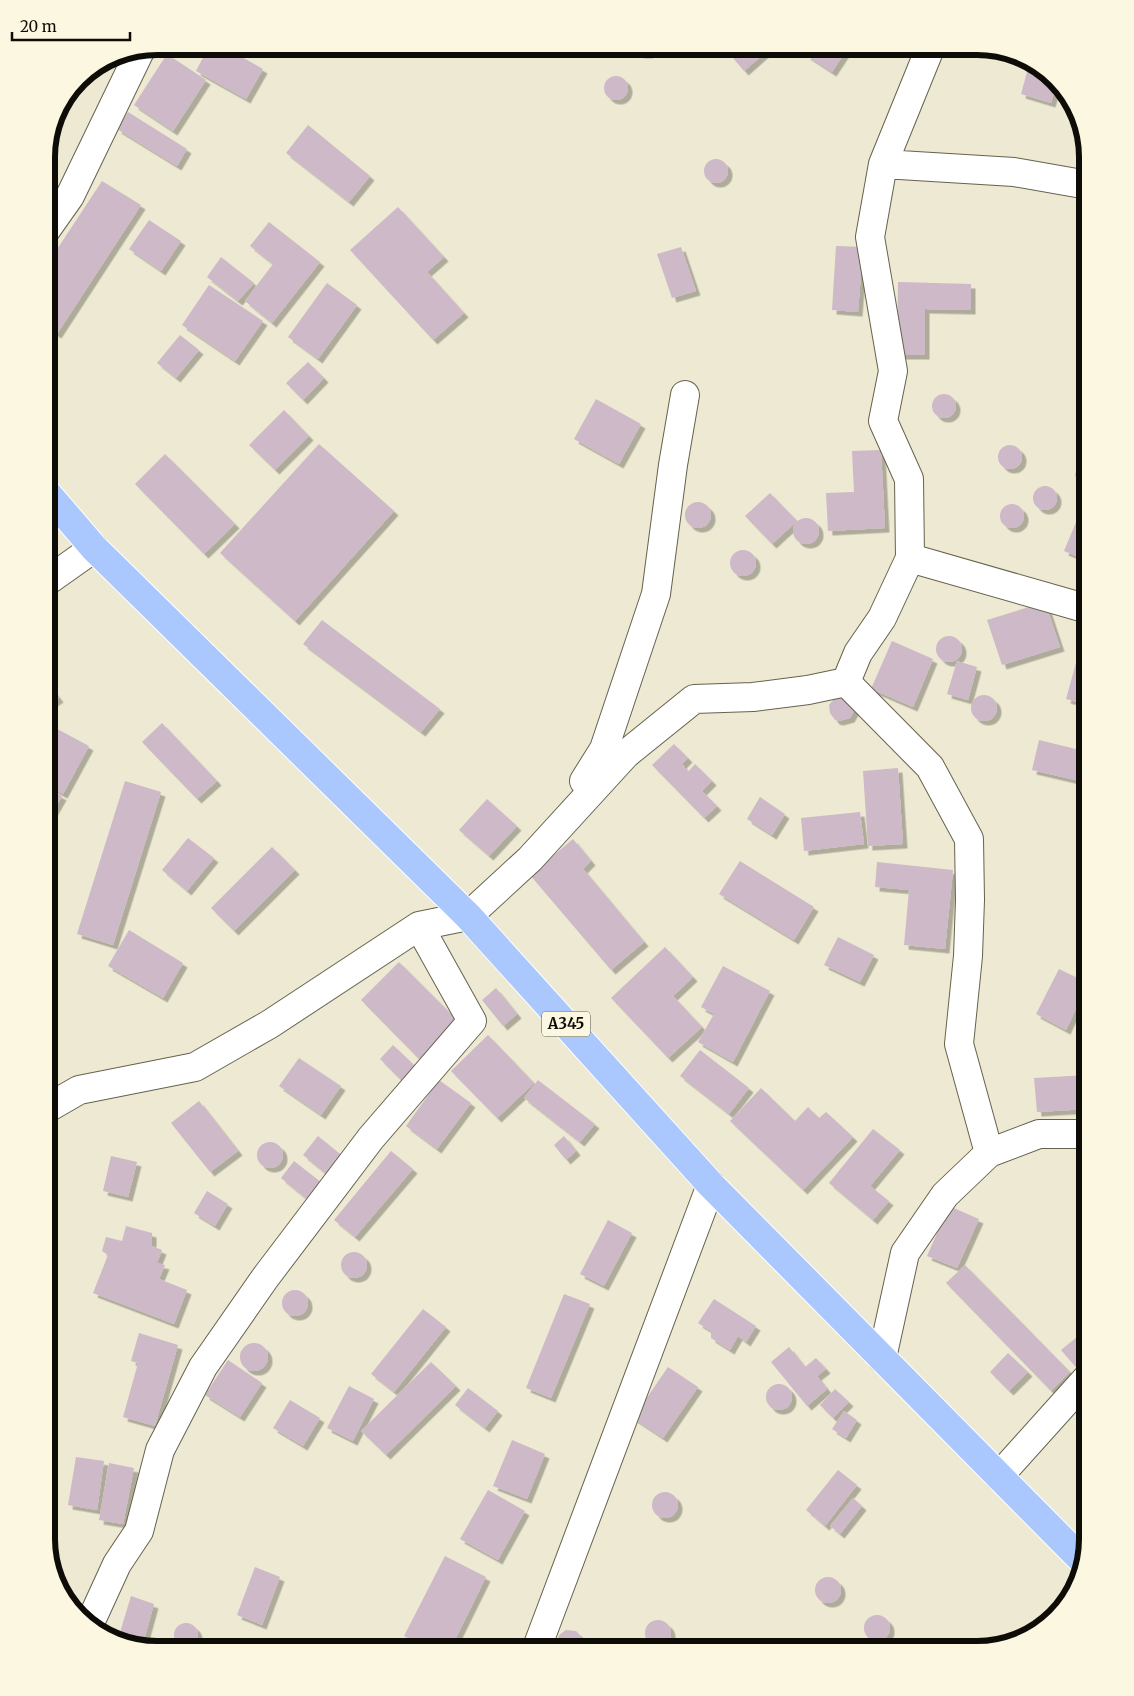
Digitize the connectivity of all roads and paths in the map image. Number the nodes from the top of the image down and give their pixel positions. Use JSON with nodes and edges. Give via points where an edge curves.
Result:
{"nodes":[{"id":1,"x":927,"y":55,"type":"edge"},
{"id":2,"x":138,"y":57,"type":"edge"},
{"id":3,"x":884,"y":164,"type":"junction"},
{"id":4,"x":1079,"y":183,"type":"edge"},
{"id":5,"x":55,"y":217,"type":"edge"},
{"id":6,"x":685,"y":395,"type":"dead end"},
{"id":7,"x":55,"y":502,"type":"edge"},
{"id":8,"x":94,"y":548,"type":"junction"},
{"id":9,"x":910,"y":558,"type":"junction"},
{"id":10,"x":55,"y":576,"type":"edge"},
{"id":11,"x":1079,"y":606,"type":"edge"},
{"id":12,"x":846,"y":682,"type":"junction"},
{"id":13,"x":548,"y":840,"type":"junction"},
{"id":14,"x":468,"y":916,"type":"junction"},
{"id":15,"x":419,"y":926,"type":"junction"},
{"id":16,"x":55,"y":1104,"type":"edge"},
{"id":17,"x":1079,"y":1134,"type":"edge"},
{"id":18,"x":989,"y":1153,"type":"junction"},
{"id":19,"x":710,"y":1185,"type":"junction"},
{"id":20,"x":882,"y":1358,"type":"junction"},
{"id":21,"x":1079,"y":1387,"type":"edge"},
{"id":22,"x":999,"y":1476,"type":"junction"},
{"id":23,"x":1077,"y":1555,"type":"edge"},
{"id":24,"x":92,"y":1618,"type":"edge"},
{"id":25,"x":539,"y":1641,"type":"edge"}],
"edges":[{"from":1,"to":3,"type":"street"},
{"from":2,"to":5,"type":"street","via":[[70,196]]},
{"from":3,"to":4,"type":"street","via":[[1014,172]]},
{"from":3,"to":9,"type":"street","via":[[870,237],[893,371],[883,421],[910,479]]},
{"from":6,"to":13,"type":"street","via":[[656,594],[604,749]]},
{"from":7,"to":8,"type":"highway","number":"A345"},
{"from":8,"to":10,"type":"street"},
{"from":8,"to":14,"type":"highway","number":"A345"},
{"from":9,"to":11,"type":"street"},
{"from":9,"to":12,"type":"street","via":[[882,618],[858,653]]},
{"from":12,"to":13,"type":"street","via":[[752,697],[694,699],[626,754]]},
{"from":12,"to":18,"type":"street","via":[[930,767],[969,838],[968,956],[959,1044]]},
{"from":13,"to":14,"type":"street"},
{"from":14,"to":15,"type":"street"},
{"from":14,"to":19,"type":"highway","number":"A345"},
{"from":15,"to":16,"type":"street","via":[[270,1024],[195,1067],[79,1090]]},
{"from":15,"to":24,"type":"street","via":[[472,1021],[371,1138],[265,1278],[203,1367],[160,1450],[140,1531],[117,1564]]},
{"from":17,"to":18,"type":"street","via":[[1039,1134]]},
{"from":18,"to":20,"type":"street","via":[[945,1195],[905,1253]]},
{"from":19,"to":20,"type":"highway","number":"A345"},
{"from":19,"to":25,"type":"street"},
{"from":20,"to":22,"type":"highway","number":"A345"},
{"from":21,"to":22,"type":"street"},
{"from":22,"to":23,"type":"highway","number":"A345"}]}
